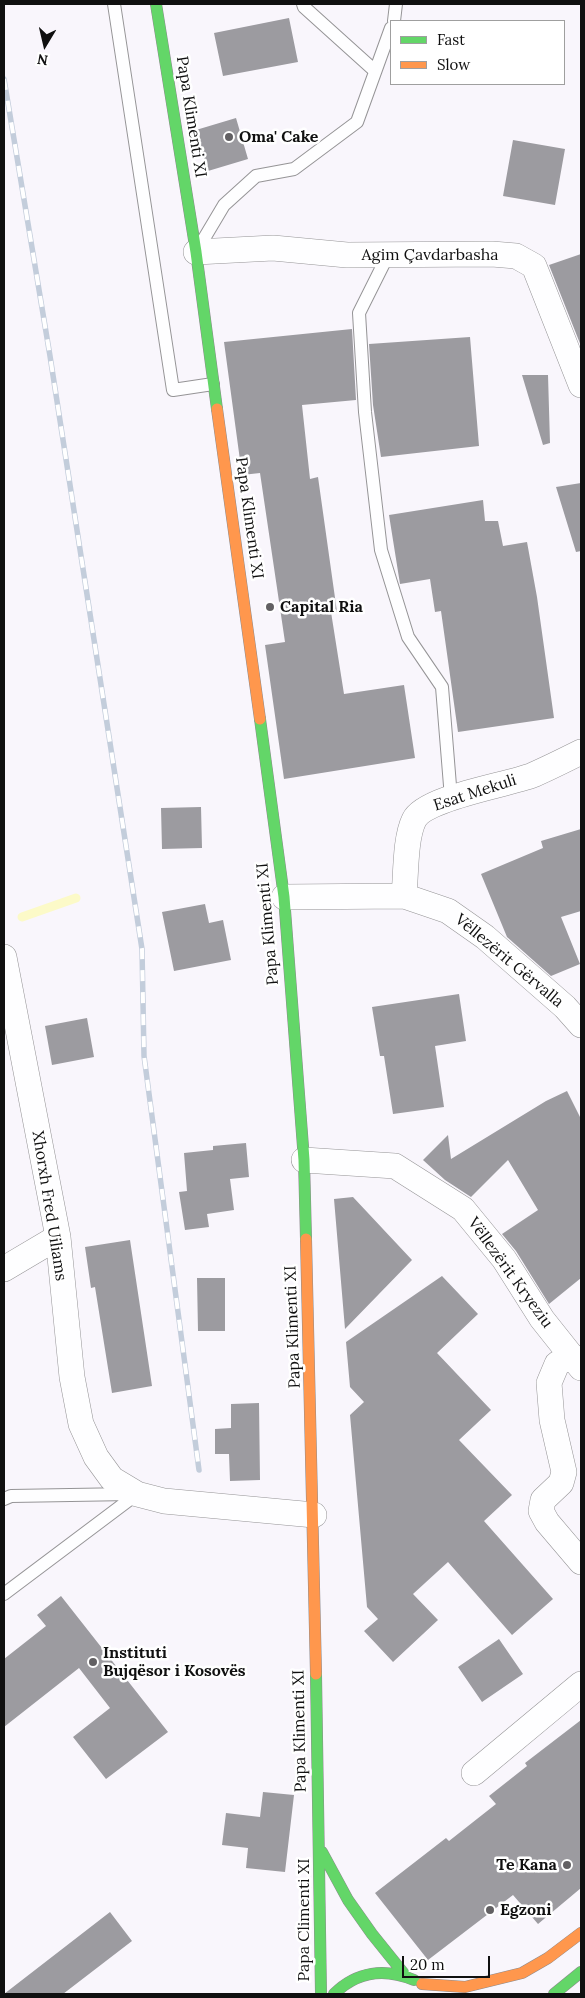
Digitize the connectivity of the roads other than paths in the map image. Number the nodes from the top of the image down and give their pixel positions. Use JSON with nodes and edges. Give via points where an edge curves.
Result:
{"nodes":[{"id":1,"x":114,"y":4,"type":"edge"},
{"id":2,"x":156,"y":4,"type":"edge"},
{"id":3,"x":303,"y":4,"type":"edge"},
{"id":4,"x":396,"y":4,"type":"edge"},
{"id":5,"x":394,"y":20,"type":"edge"},
{"id":6,"x":390,"y":31,"type":"edge"},
{"id":7,"x":375,"y":71,"type":"junction"},
{"id":8,"x":196,"y":252,"type":"junction"},
{"id":9,"x":388,"y":255,"type":"junction"},
{"id":10,"x":213,"y":384,"type":"junction"},
{"id":11,"x":581,"y":385,"type":"edge"},
{"id":12,"x":581,"y":752,"type":"edge"},
{"id":13,"x":451,"y":798,"type":"junction"},
{"id":14,"x":404,"y":896,"type":"junction"},
{"id":15,"x":284,"y":897,"type":"junction"},
{"id":16,"x":4,"y":957,"type":"edge"},
{"id":17,"x":581,"y":1025,"type":"edge"},
{"id":18,"x":304,"y":1160,"type":"junction"},
{"id":19,"x":58,"y":1236,"type":"junction"},
{"id":20,"x":4,"y":1268,"type":"edge"},
{"id":21,"x":576,"y":1361,"type":"edge"},
{"id":22,"x":137,"y":1494,"type":"junction"},
{"id":23,"x":4,"y":1499,"type":"edge"},
{"id":24,"x":314,"y":1515,"type":"junction"},
{"id":25,"x":581,"y":1562,"type":"edge"},
{"id":26,"x":4,"y":1594,"type":"edge"},
{"id":27,"x":581,"y":1684,"type":"edge"},
{"id":28,"x":474,"y":1773,"type":"dead end"},
{"id":29,"x":320,"y":1849,"type":"junction"},
{"id":30,"x":581,"y":1933,"type":"edge"},
{"id":31,"x":581,"y":1972,"type":"edge"},
{"id":32,"x":405,"y":1975,"type":"junction"},
{"id":33,"x":422,"y":1984,"type":"junction"},
{"id":34,"x":321,"y":1994,"type":"edge"},
{"id":35,"x":334,"y":1994,"type":"edge"},
{"id":36,"x":432,"y":1994,"type":"edge"},
{"id":37,"x":554,"y":1994,"type":"edge"}],
"edges":[{"from":1,"to":10,"type":"lane","via":[[173,390]]},
{"from":2,"to":8,"type":"street","name":"Papa Klimenti XI"},
{"from":3,"to":7,"type":"lane"},
{"from":4,"to":5,"type":"lane"},
{"from":6,"to":7,"type":"lane"},
{"from":7,"to":8,"type":"lane","via":[[357,122],[294,169],[256,176],[224,204]]},
{"from":8,"to":9,"type":"street","name":"Agim Çavdarbasha","via":[[273,248]]},
{"from":8,"to":10,"type":"street","name":"Papa Klimenti XI"},
{"from":9,"to":11,"type":"street","name":"Agim Çavdarbasha","via":[[492,254],[516,256],[534,266]]},
{"from":9,"to":13,"type":"lane","via":[[359,313],[365,412],[381,550],[408,638],[442,687]]},
{"from":10,"to":15,"type":"street","name":"Papa Klimenti XI"},
{"from":12,"to":13,"type":"street","name":"Esat Mekuli","via":[[533,775]]},
{"from":13,"to":14,"type":"street","name":"Esat Mekuli","via":[[428,807],[414,819]]},
{"from":14,"to":15,"type":"street","name":"Vëllezërit Gërvalla"},
{"from":14,"to":17,"type":"street","name":"Vëllezërit Gërvalla","via":[[448,911],[486,937]]},
{"from":15,"to":18,"type":"street","name":"Papa Klimenti XI"},
{"from":16,"to":19,"type":"street","name":"Xhorxh Fred Uiliams"},
{"from":18,"to":21,"type":"street","name":"Vëllezërit Kryeziu","via":[[395,1166],[463,1209]]},
{"from":18,"to":24,"type":"street","name":"Papa Klimenti XI"},
{"from":19,"to":20,"type":"street"},
{"from":19,"to":22,"type":"street","name":"Xhorxh Fred Uiliams","via":[[72,1377],[81,1424],[96,1457],[112,1478]]},
{"from":21,"to":25,"type":"street","name":"Vëllezërit Kryeziu","via":[[557,1364],[549,1383],[552,1420],[564,1472],[561,1483],[543,1500],[541,1511]]},
{"from":22,"to":23,"type":"lane","via":[[11,1496]]},
{"from":22,"to":24,"type":"street","name":"Xhorxh Fred Uiliams","via":[[164,1501]]},
{"from":22,"to":26,"type":"lane"},
{"from":24,"to":29,"type":"street","name":"Papa Klimenti XI"},
{"from":27,"to":28,"type":"street"},
{"from":29,"to":32,"type":"street","name":"Papa Climenti XI","via":[[348,1900]]},
{"from":29,"to":34,"type":"street","name":"Papa Climenti XI"},
{"from":30,"to":33,"type":"street","via":[[522,1973],[465,1986]]},
{"from":31,"to":37,"type":"street"},
{"from":32,"to":33,"type":"street"},
{"from":32,"to":35,"type":"street","via":[[388,1971],[370,1973],[354,1978]]},
{"from":33,"to":36,"type":"street"}]}
